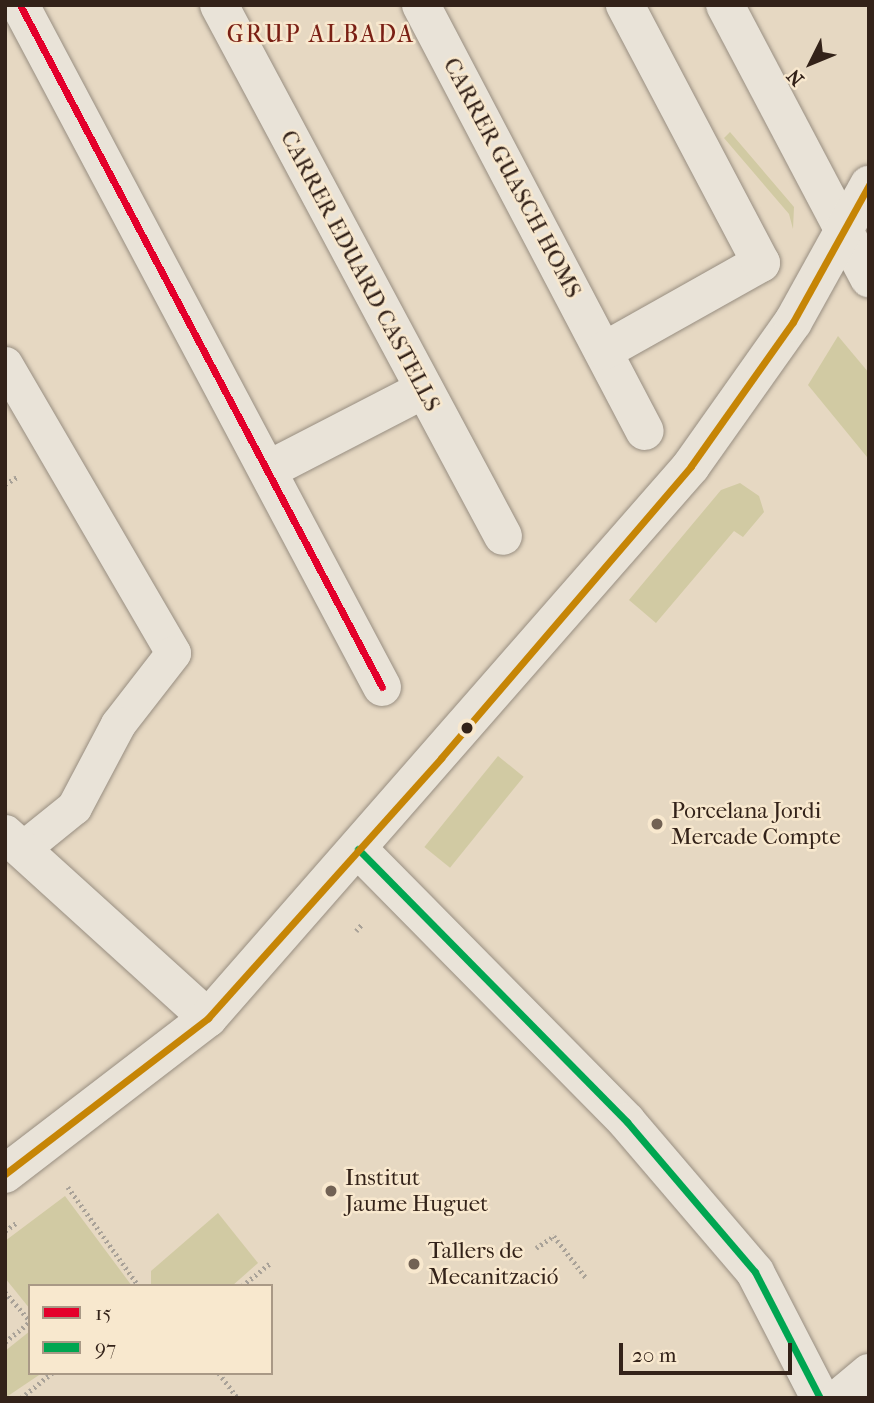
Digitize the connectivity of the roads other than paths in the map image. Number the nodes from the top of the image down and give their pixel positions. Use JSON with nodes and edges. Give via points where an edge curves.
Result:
{"nodes":[{"id":1,"x":20,"y":5,"type":"edge"},
{"id":2,"x":219,"y":5,"type":"edge"},
{"id":3,"x":421,"y":5,"type":"edge"},
{"id":4,"x":625,"y":5,"type":"edge"},
{"id":5,"x":725,"y":5,"type":"edge"},
{"id":6,"x":869,"y":185,"type":"edge"},
{"id":7,"x":843,"y":230,"type":"junction"},
{"id":8,"x":869,"y":278,"type":"edge"},
{"id":9,"x":604,"y":351,"type":"junction"},
{"id":10,"x":5,"y":364,"type":"edge"},
{"id":11,"x":423,"y":390,"type":"junction"},
{"id":12,"x":645,"y":431,"type":"dead end"},
{"id":13,"x":268,"y":470,"type":"junction"},
{"id":14,"x":503,"y":536,"type":"dead end"},
{"id":15,"x":382,"y":687,"type":"dead end"},
{"id":16,"x":14,"y":841,"type":"edge"},
{"id":17,"x":358,"y":849,"type":"junction"},
{"id":18,"x":208,"y":1018,"type":"junction"},
{"id":19,"x":5,"y":1174,"type":"edge"},
{"id":20,"x":869,"y":1373,"type":"edge"},
{"id":21,"x":820,"y":1398,"type":"edge"},
{"id":22,"x":839,"y":1398,"type":"edge"}],
"edges":[{"from":1,"to":13,"type":"street"},
{"from":2,"to":11,"type":"street","name":"CARRER EDUARD CASTELLS"},
{"from":3,"to":9,"type":"street","name":"CARRER GUASCH HOMS"},
{"from":4,"to":9,"type":"street","via":[[761,263]]},
{"from":5,"to":7,"type":"street"},
{"from":6,"to":7,"type":"street"},
{"from":7,"to":8,"type":"street"},
{"from":7,"to":17,"type":"street","via":[[793,322],[691,466]]},
{"from":9,"to":12,"type":"street","name":"CARRER GUASCH HOMS"},
{"from":10,"to":16,"type":"lane","via":[[173,653],[118,724],[75,807]]},
{"from":11,"to":13,"type":"street"},
{"from":11,"to":14,"type":"street","name":"CARRER EDUARD CASTELLS"},
{"from":13,"to":15,"type":"street"},
{"from":16,"to":18,"type":"street"},
{"from":17,"to":18,"type":"street"},
{"from":17,"to":21,"type":"street","via":[[627,1122],[755,1272]]},
{"from":18,"to":19,"type":"street"},
{"from":20,"to":22,"type":"street"}]}
